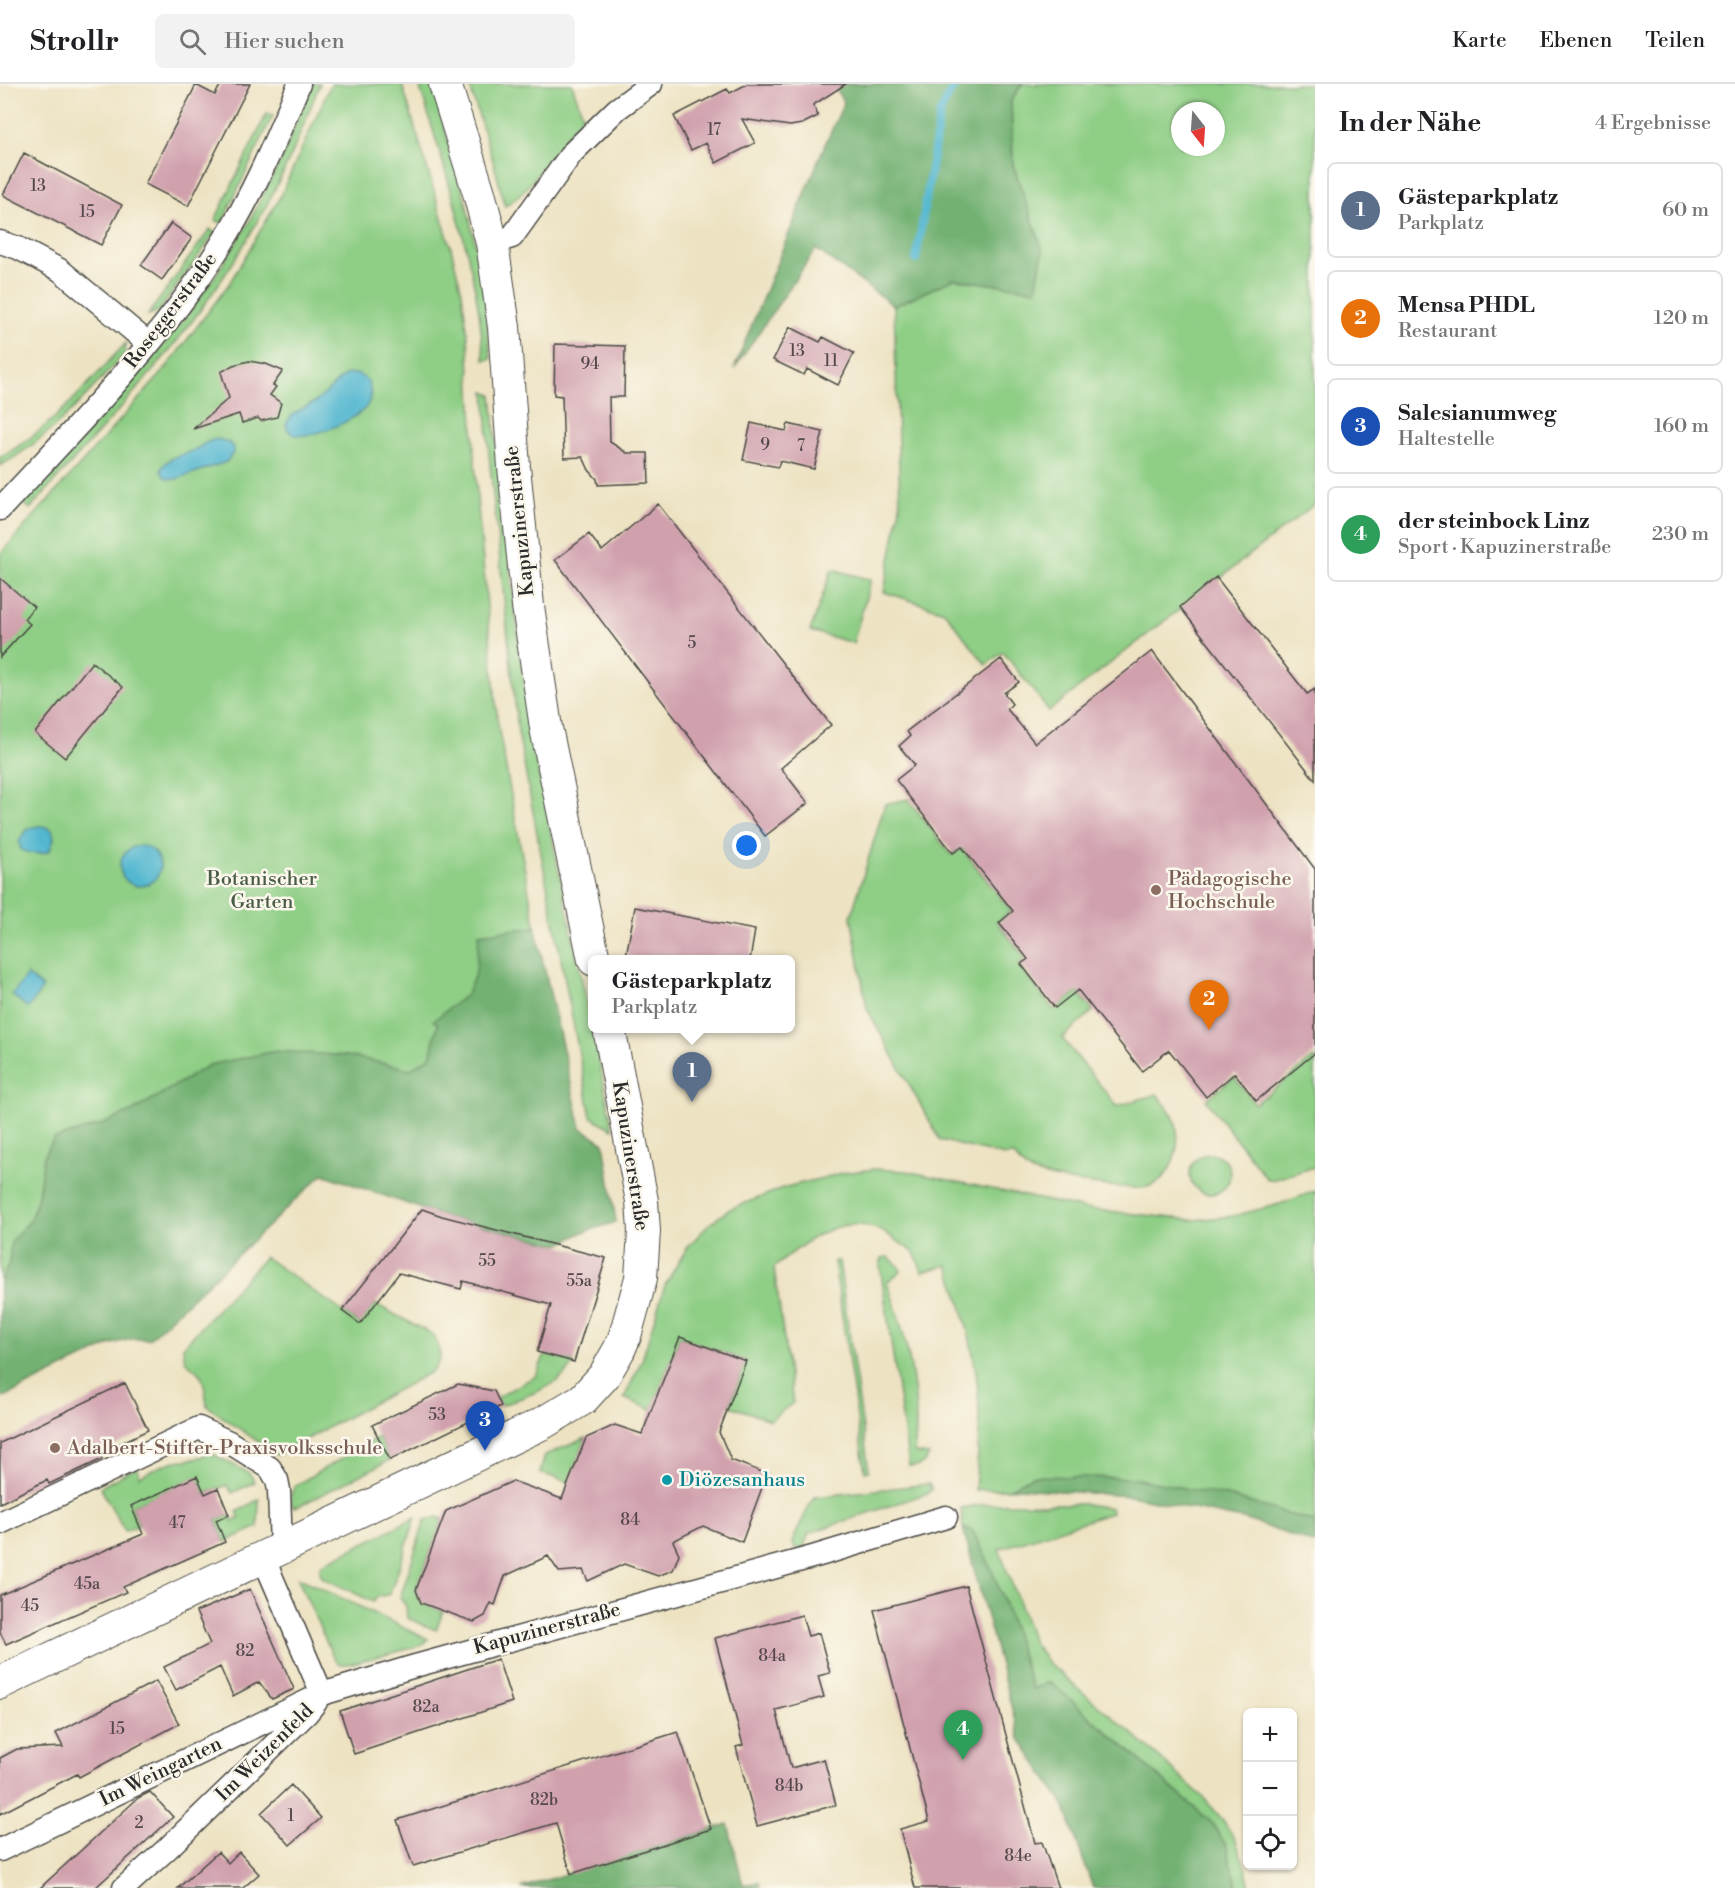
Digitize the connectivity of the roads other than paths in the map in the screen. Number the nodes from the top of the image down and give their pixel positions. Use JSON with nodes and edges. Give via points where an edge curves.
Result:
{"nodes":[{"id":1,"x":299,"y":84,"type":"edge"},
{"id":2,"x":445,"y":84,"type":"edge"},
{"id":3,"x":651,"y":84,"type":"edge"},
{"id":4,"x":0,"y":242,"type":"edge"},
{"id":5,"x":492,"y":243,"type":"junction"},
{"id":6,"x":149,"y":344,"type":"junction"},
{"id":7,"x":0,"y":509,"type":"edge"},
{"id":8,"x":593,"y":955,"type":"edge"},
{"id":9,"x":610,"y":1033,"type":"edge"},
{"id":10,"x":946,"y":1517,"type":"dead end"},
{"id":11,"x":0,"y":1523,"type":"edge"},
{"id":12,"x":272,"y":1553,"type":"junction"},
{"id":13,"x":0,"y":1683,"type":"edge"},
{"id":14,"x":322,"y":1694,"type":"junction"},
{"id":15,"x":0,"y":1850,"type":"edge"},
{"id":16,"x":124,"y":1888,"type":"edge"}],
"edges":[{"from":1,"to":6,"type":"street","name":"Roseggerstraße","via":[[257,178],[220,247]]},
{"from":2,"to":5,"type":"street","name":"Kapuzinerstraße"},
{"from":3,"to":5,"type":"street","via":[[617,109],[572,153],[512,237]]},
{"from":4,"to":6,"type":"street","via":[[60,270]]},
{"from":5,"to":8,"type":"street","name":"Kapuzinerstraße","via":[[504,327],[528,606],[546,728]]},
{"from":6,"to":7,"type":"street","name":"Roseggerstraße"},
{"from":9,"to":12,"type":"street","name":"Kapuzinerstraße","via":[[644,1231],[637,1295],[619,1350],[608,1370],[583,1399],[543,1423]]},
{"from":10,"to":14,"type":"street","name":"Kapuzinerstraße"},
{"from":11,"to":12,"type":"street","via":[[199,1428],[270,1468],[279,1490]]},
{"from":12,"to":13,"type":"street","name":"Kapuzinerstraße"},
{"from":12,"to":14,"type":"street","name":"Im Weizenfeld"},
{"from":14,"to":15,"type":"street","name":"Im Weingarten"},
{"from":14,"to":16,"type":"street","name":"Im Weizenfeld","via":[[299,1721]]}]}
